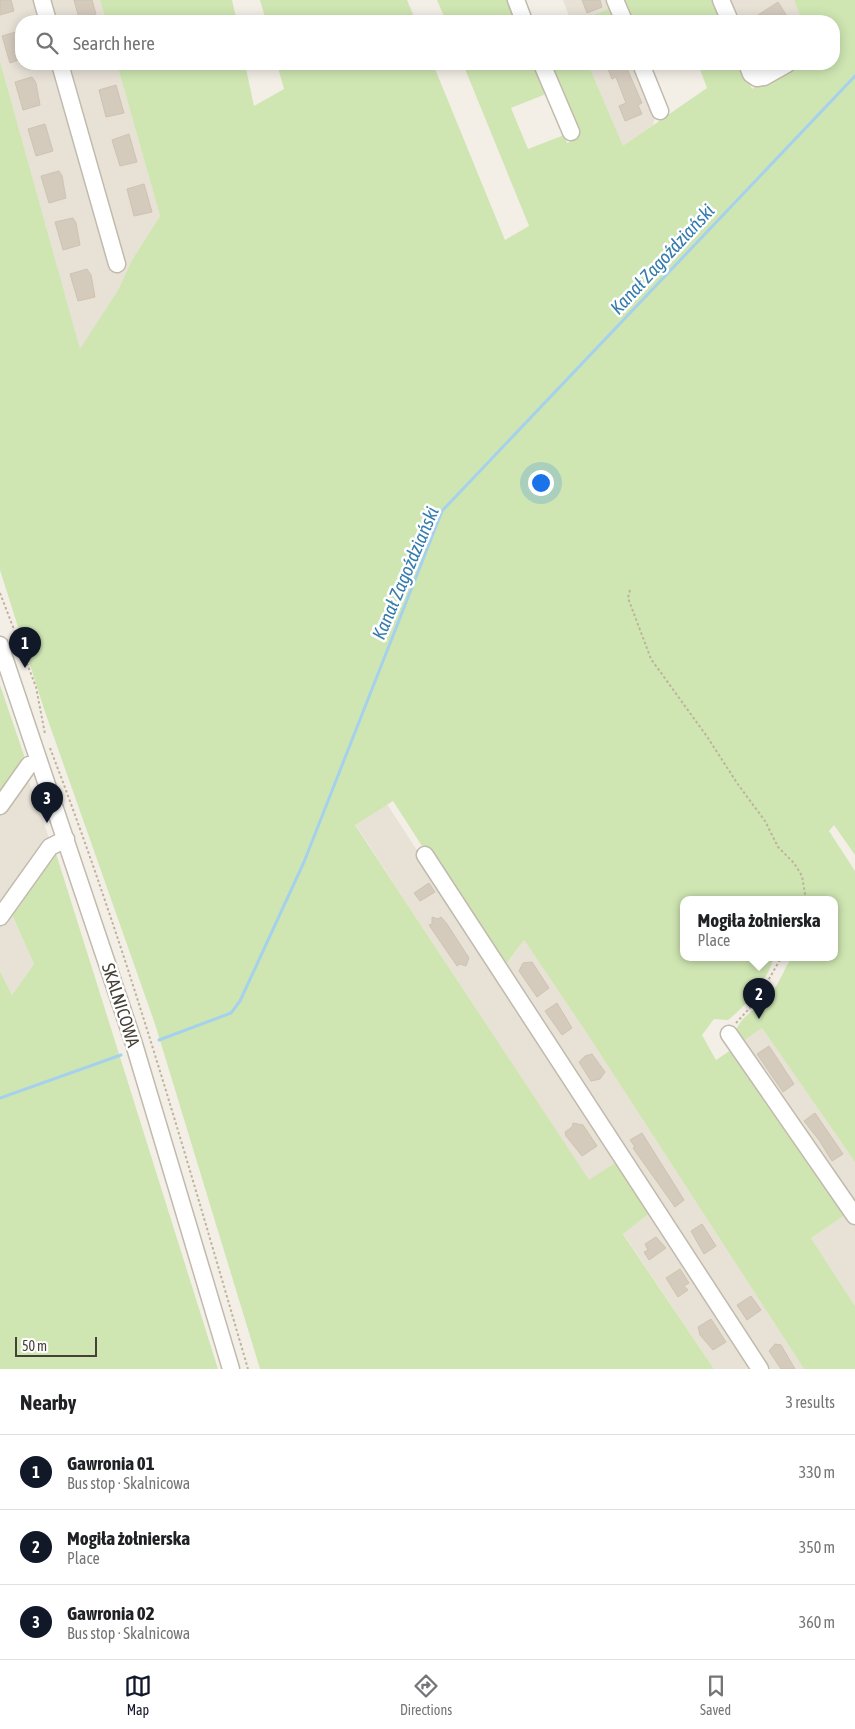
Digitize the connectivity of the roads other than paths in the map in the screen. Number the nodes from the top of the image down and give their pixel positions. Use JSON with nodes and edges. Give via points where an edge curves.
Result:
{"nodes":[{"id":1,"x":42,"y":0,"type":"edge"},
{"id":2,"x":516,"y":0,"type":"edge"},
{"id":3,"x":615,"y":0,"type":"edge"},
{"id":4,"x":721,"y":0,"type":"edge"},
{"id":5,"x":46,"y":15,"type":"edge"},
{"id":6,"x":522,"y":15,"type":"edge"},
{"id":7,"x":621,"y":15,"type":"edge"},
{"id":8,"x":727,"y":15,"type":"edge"},
{"id":9,"x":62,"y":70,"type":"edge"},
{"id":10,"x":544,"y":70,"type":"edge"},
{"id":11,"x":643,"y":70,"type":"edge"},
{"id":12,"x":749,"y":70,"type":"edge"},
{"id":13,"x":776,"y":70,"type":"edge"},
{"id":14,"x":660,"y":111,"type":"dead end"},
{"id":15,"x":570,"y":132,"type":"dead end"},
{"id":16,"x":117,"y":264,"type":"dead end"},
{"id":17,"x":0,"y":644,"type":"edge"},
{"id":18,"x":29,"y":766,"type":"dead end"},
{"id":19,"x":0,"y":806,"type":"edge"},
{"id":20,"x":66,"y":840,"type":"junction"},
{"id":21,"x":425,"y":855,"type":"dead end"},
{"id":22,"x":0,"y":917,"type":"edge"},
{"id":23,"x":729,"y":1034,"type":"road end"},
{"id":24,"x":855,"y":1216,"type":"edge"},
{"id":25,"x":231,"y":1369,"type":"edge"},
{"id":26,"x":760,"y":1369,"type":"edge"}],
"edges":[{"from":1,"to":5,"type":"street"},
{"from":2,"to":6,"type":"street"},
{"from":3,"to":7,"type":"street"},
{"from":4,"to":8,"type":"street"},
{"from":9,"to":16,"type":"street"},
{"from":10,"to":15,"type":"street"},
{"from":11,"to":14,"type":"street"},
{"from":12,"to":13,"type":"street","via":[[757,78]]},
{"from":17,"to":20,"type":"street","name":"SKALNICOWA"},
{"from":18,"to":19,"type":"street"},
{"from":20,"to":22,"type":"street","via":[[50,847]]},
{"from":20,"to":25,"type":"street","name":"SKALNICOWA","via":[[134,1044]]},
{"from":21,"to":26,"type":"street"},
{"from":23,"to":24,"type":"street"}]}
